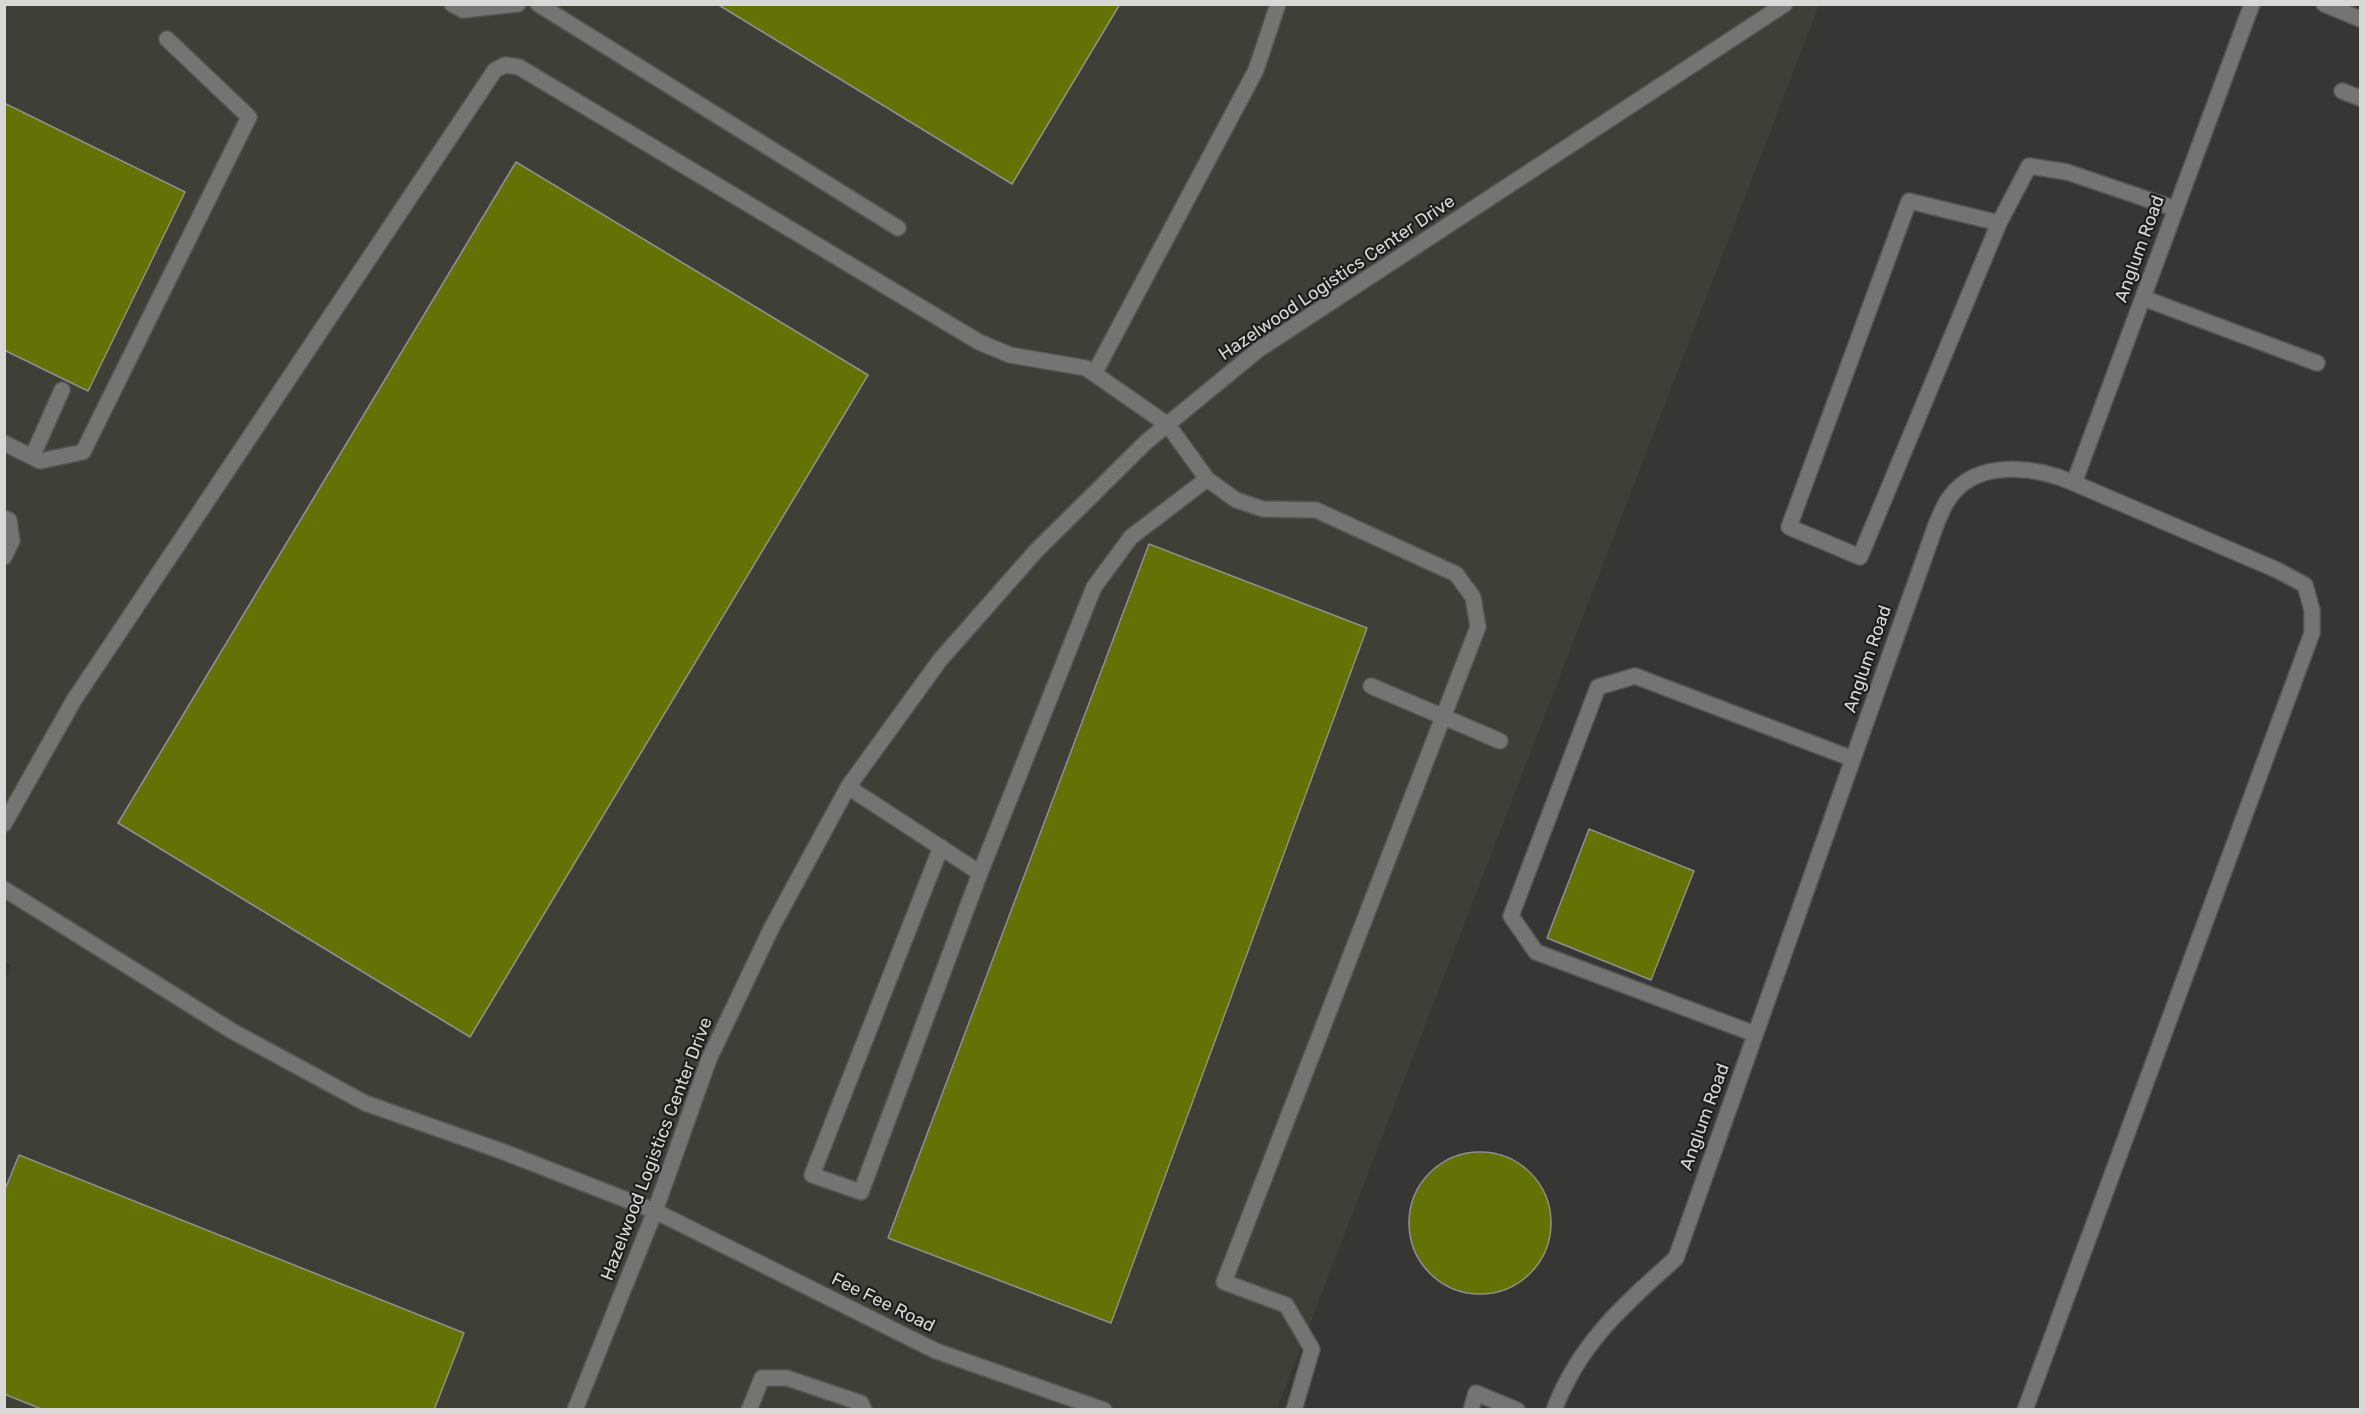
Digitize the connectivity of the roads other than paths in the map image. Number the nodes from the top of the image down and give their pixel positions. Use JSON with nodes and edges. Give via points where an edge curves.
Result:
{"nodes":[{"id":1,"x":452,"y":4,"type":"edge"},
{"id":2,"x":518,"y":4,"type":"edge"},
{"id":3,"x":538,"y":4,"type":"edge"},
{"id":4,"x":1278,"y":4,"type":"edge"},
{"id":5,"x":1785,"y":4,"type":"edge"},
{"id":6,"x":2252,"y":4,"type":"edge"},
{"id":7,"x":2324,"y":4,"type":"edge"},
{"id":8,"x":2361,"y":18,"type":"edge"},
{"id":9,"x":167,"y":39,"type":"dead end"},
{"id":10,"x":2342,"y":91,"type":"dead end"},
{"id":11,"x":2361,"y":98,"type":"edge"},
{"id":12,"x":2176,"y":209,"type":"junction"},
{"id":13,"x":1999,"y":223,"type":"junction"},
{"id":14,"x":898,"y":228,"type":"dead end"},
{"id":15,"x":2143,"y":298,"type":"junction"},
{"id":16,"x":2317,"y":363,"type":"dead end"},
{"id":17,"x":1094,"y":374,"type":"junction"},
{"id":18,"x":62,"y":390,"type":"dead end"},
{"id":19,"x":1168,"y":424,"type":"junction"},
{"id":20,"x":4,"y":443,"type":"edge"},
{"id":21,"x":32,"y":457,"type":"junction"},
{"id":22,"x":1207,"y":479,"type":"junction"},
{"id":23,"x":2074,"y":483,"type":"junction"},
{"id":24,"x":4,"y":518,"type":"edge"},
{"id":25,"x":4,"y":557,"type":"edge"},
{"id":26,"x":1371,"y":686,"type":"dead end"},
{"id":27,"x":1442,"y":716,"type":"junction"},
{"id":28,"x":1500,"y":741,"type":"dead end"},
{"id":29,"x":1853,"y":759,"type":"junction"},
{"id":30,"x":848,"y":787,"type":"junction"},
{"id":31,"x":4,"y":824,"type":"edge"},
{"id":32,"x":940,"y":847,"type":"junction"},
{"id":33,"x":980,"y":873,"type":"junction"},
{"id":34,"x":4,"y":889,"type":"edge"},
{"id":35,"x":1755,"y":1034,"type":"junction"},
{"id":36,"x":654,"y":1211,"type":"junction"},
{"id":37,"x":575,"y":1410,"type":"edge"},
{"id":38,"x":749,"y":1410,"type":"edge"},
{"id":39,"x":864,"y":1410,"type":"edge"},
{"id":40,"x":1104,"y":1410,"type":"edge"},
{"id":41,"x":1294,"y":1410,"type":"edge"},
{"id":42,"x":1471,"y":1410,"type":"edge"},
{"id":43,"x":1517,"y":1410,"type":"edge"},
{"id":44,"x":1554,"y":1410,"type":"edge"},
{"id":45,"x":2025,"y":1410,"type":"edge"}],
"edges":[{"from":1,"to":2,"type":"street","via":[[463,10]]},
{"from":3,"to":14,"type":"street"},
{"from":4,"to":17,"type":"street","via":[[1256,70]]},
{"from":5,"to":19,"type":"street","name":"Hazelwood Logistics Center Drive","via":[[1258,350]]},
{"from":6,"to":12,"type":"street","name":"Anglum Road"},
{"from":7,"to":8,"type":"street"},
{"from":9,"to":21,"type":"street","via":[[249,117],[83,452],[40,461]]},
{"from":10,"to":11,"type":"street"},
{"from":12,"to":13,"type":"street","via":[[2067,172],[2029,166]]},
{"from":12,"to":15,"type":"street","name":"Anglum Road"},
{"from":13,"to":13,"type":"street","via":[[1860,557],[1789,527],[1909,201]]},
{"from":15,"to":16,"type":"street"},
{"from":15,"to":23,"type":"street","name":"Anglum Road"},
{"from":17,"to":19,"type":"street"},
{"from":17,"to":31,"type":"street","via":[[1086,368],[1010,354],[979,342],[519,67],[505,65],[495,70],[74,700]]},
{"from":18,"to":21,"type":"street"},
{"from":19,"to":22,"type":"street"},
{"from":19,"to":30,"type":"street","name":"Hazelwood Logistics Center Drive","via":[[1036,551],[940,660]]},
{"from":20,"to":21,"type":"street"},
{"from":22,"to":27,"type":"street","via":[[1236,500],[1263,509],[1316,510],[1456,574],[1473,597],[1478,627]]},
{"from":22,"to":33,"type":"street","via":[[1131,537],[1094,587]]},
{"from":23,"to":29,"type":"street","name":"Anglum Road","via":[[2021,467],[1968,481],[1950,496],[1937,522]]},
{"from":23,"to":45,"type":"street","via":[[2305,585],[2312,610],[2312,633]]},
{"from":24,"to":25,"type":"street","via":[[9,520],[12,541]]},
{"from":26,"to":27,"type":"street"},
{"from":27,"to":28,"type":"street"},
{"from":27,"to":41,"type":"street","via":[[1224,1282],[1286,1305],[1312,1349]]},
{"from":29,"to":35,"type":"street","name":"Anglum Road"},
{"from":29,"to":35,"type":"street","via":[[1635,676],[1598,687],[1511,916],[1536,952]]},
{"from":30,"to":32,"type":"street"},
{"from":30,"to":36,"type":"street","name":"Hazelwood Logistics Center Drive","via":[[772,927],[709,1059]]},
{"from":32,"to":33,"type":"street"},
{"from":32,"to":33,"type":"street","via":[[812,1175],[861,1192]]},
{"from":34,"to":36,"type":"street","name":"Fee Fee Road","via":[[232,1031],[365,1103]]},
{"from":35,"to":44,"type":"street","name":"Anglum Road","via":[[1676,1258],[1610,1318],[1565,1383]]},
{"from":36,"to":37,"type":"street","name":"Hazelwood Logistics Center Drive"},
{"from":36,"to":40,"type":"street","name":"Fee Fee Road","via":[[936,1351]]},
{"from":38,"to":39,"type":"street","via":[[762,1378],[787,1378],[861,1404]]},
{"from":42,"to":43,"type":"street","via":[[1476,1393]]}]}
